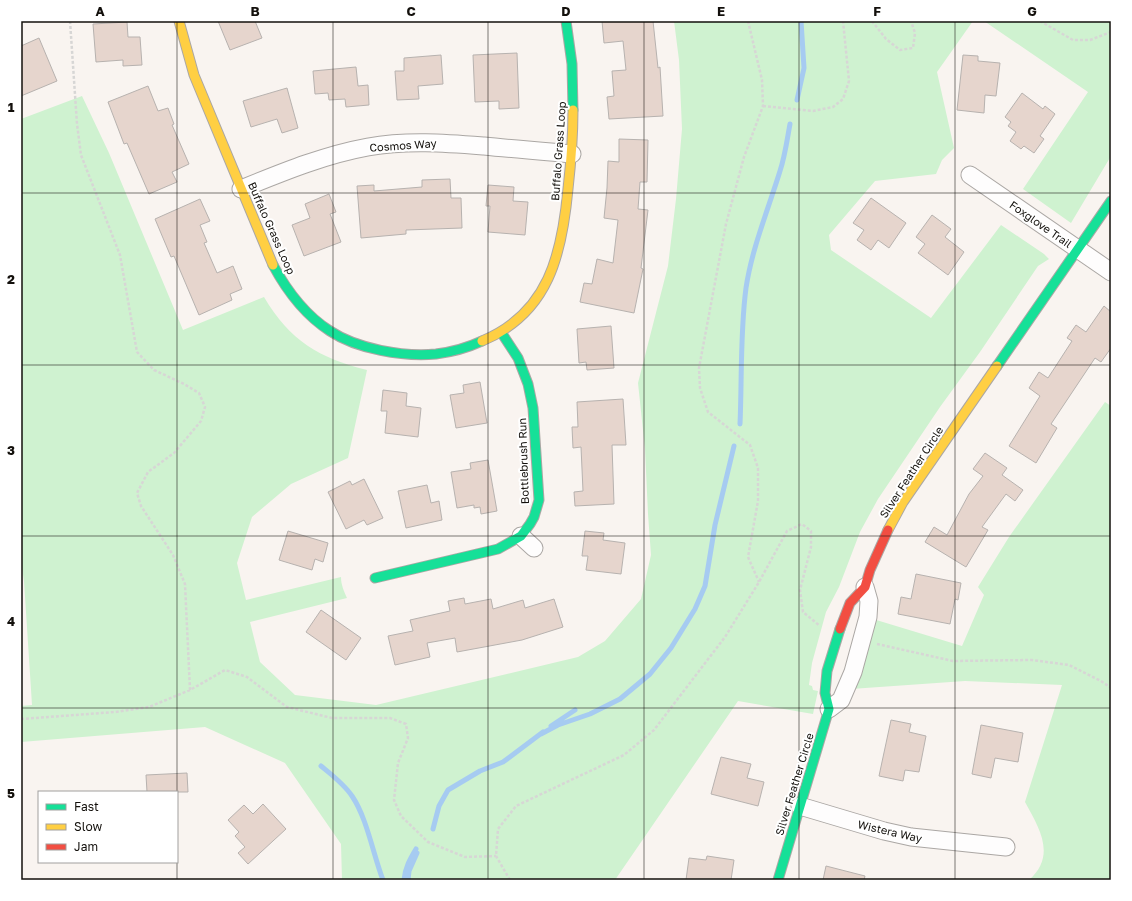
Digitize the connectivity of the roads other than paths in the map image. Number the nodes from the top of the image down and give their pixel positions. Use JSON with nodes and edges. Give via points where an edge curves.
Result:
{"nodes":[{"id":1,"x":179,"y":21,"type":"edge"},
{"id":2,"x":566,"y":21,"type":"edge"},
{"id":3,"x":572,"y":154,"type":"junction"},
{"id":4,"x":970,"y":175,"type":"dead end"},
{"id":5,"x":241,"y":189,"type":"junction"},
{"id":6,"x":1111,"y":201,"type":"edge"},
{"id":7,"x":1078,"y":249,"type":"junction"},
{"id":8,"x":1111,"y":272,"type":"edge"},
{"id":9,"x":501,"y":332,"type":"junction"},
{"id":10,"x":521,"y":536,"type":"junction"},
{"id":11,"x":534,"y":548,"type":"dead end"},
{"id":12,"x":375,"y":578,"type":"dead end"},
{"id":13,"x":865,"y":587,"type":"junction"},
{"id":14,"x":829,"y":709,"type":"junction"},
{"id":15,"x":800,"y":806,"type":"junction"},
{"id":16,"x":1006,"y":847,"type":"dead end"},
{"id":17,"x":778,"y":880,"type":"edge"}],
"edges":[{"from":1,"to":5,"type":"street","name":"Buffalo Grass Loop","via":[[194,75]]},
{"from":2,"to":3,"type":"street","name":"Buffalo Grass Loop","via":[[574,118]]},
{"from":3,"to":5,"type":"street","name":"Cosmos Way","via":[[439,143],[369,147],[332,154]]},
{"from":3,"to":9,"type":"street","name":"Buffalo Grass Loop","via":[[563,237],[557,259],[549,279],[535,300]]},
{"from":4,"to":7,"type":"street","name":"Foxglove Trail"},
{"from":5,"to":9,"type":"street","name":"Buffalo Grass Loop","via":[[282,282],[295,301],[332,332],[376,350],[437,354],[480,343]]},
{"from":6,"to":7,"type":"street","name":"Silver Feather Circle"},
{"from":7,"to":8,"type":"street","name":"Foxglove Trail"},
{"from":7,"to":13,"type":"street","name":"Silver Feather Circle","via":[[903,502],[885,535]]},
{"from":9,"to":10,"type":"street","name":"Bottlebrush Run","via":[[518,358],[528,384],[533,408],[539,500],[536,514]]},
{"from":10,"to":11,"type":"street"},
{"from":10,"to":12,"type":"street","name":"Bottlebrush Run","via":[[498,549]]},
{"from":13,"to":14,"type":"street","name":"Silver Feather Circle","via":[[850,603],[836,639],[827,671],[825,693]]},
{"from":13,"to":14,"type":"street","via":[[869,601],[868,617],[853,672],[840,700]]},
{"from":14,"to":15,"type":"street","name":"Silver Feather Circle"},
{"from":15,"to":16,"type":"street","name":"Wistera Way","via":[[910,837]]},
{"from":15,"to":17,"type":"street","name":"Silver Feather Circle"}]}
